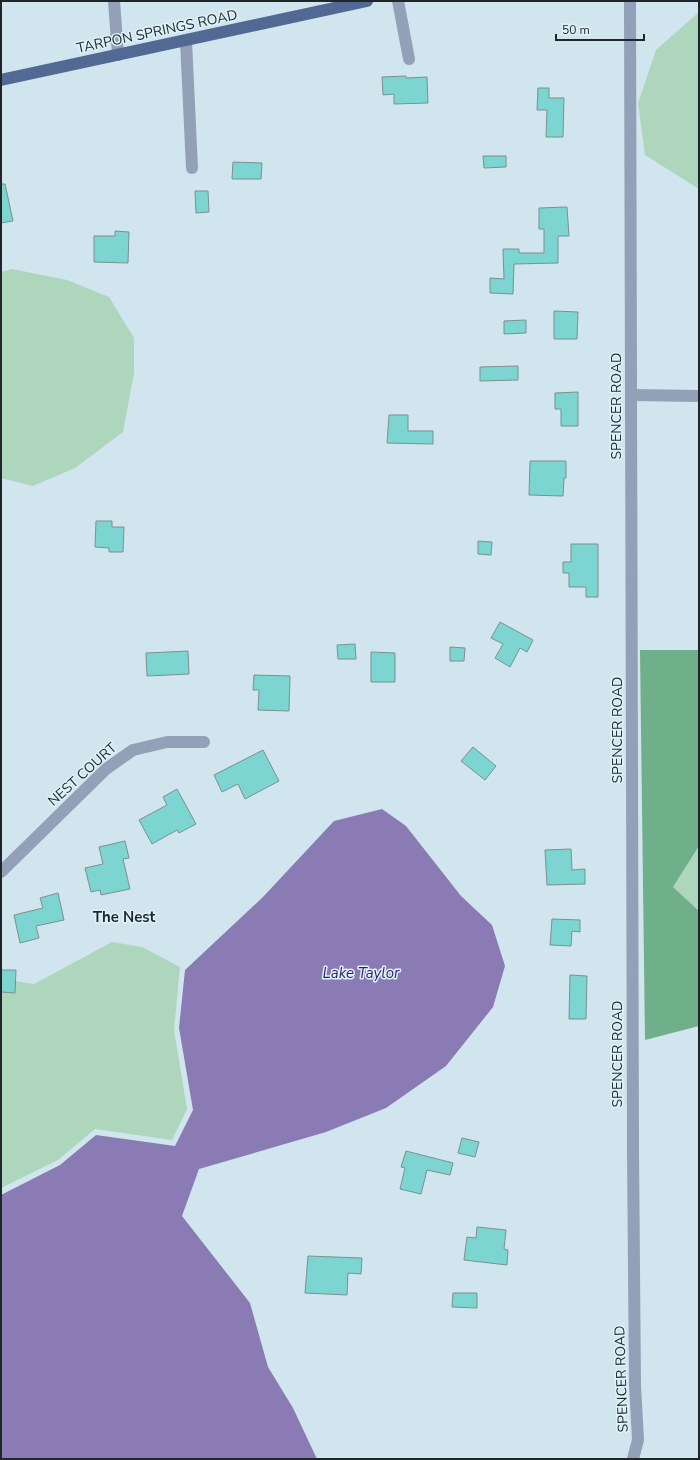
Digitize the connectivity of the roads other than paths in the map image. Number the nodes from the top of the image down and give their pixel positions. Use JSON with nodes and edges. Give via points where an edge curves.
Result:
{"nodes":[{"id":1,"x":114,"y":1,"type":"edge"},
{"id":2,"x":367,"y":1,"type":"edge"},
{"id":3,"x":398,"y":1,"type":"edge"},
{"id":4,"x":630,"y":1,"type":"edge"},
{"id":5,"x":333,"y":5,"type":"edge"},
{"id":6,"x":186,"y":41,"type":"junction"},
{"id":7,"x":118,"y":54,"type":"junction"},
{"id":8,"x":409,"y":59,"type":"dead end"},
{"id":9,"x":1,"y":80,"type":"edge"},
{"id":10,"x":192,"y":168,"type":"dead end"},
{"id":11,"x":631,"y":395,"type":"junction"},
{"id":12,"x":699,"y":396,"type":"edge"},
{"id":13,"x":204,"y":742,"type":"dead end"},
{"id":14,"x":1,"y":872,"type":"edge"},
{"id":15,"x":633,"y":1459,"type":"edge"}],
"edges":[{"from":1,"to":7,"type":"street"},
{"from":2,"to":5,"type":"main road","name":"TARPON SPRINGS ROAD"},
{"from":3,"to":8,"type":"street"},
{"from":4,"to":11,"type":"street","name":"SPENCER ROAD"},
{"from":5,"to":6,"type":"main road","name":"TARPON SPRINGS ROAD"},
{"from":6,"to":7,"type":"main road","name":"TARPON SPRINGS ROAD"},
{"from":6,"to":10,"type":"street"},
{"from":7,"to":9,"type":"main road","name":"TARPON SPRINGS ROAD"},
{"from":11,"to":12,"type":"street"},
{"from":11,"to":15,"type":"street","name":"SPENCER ROAD","via":[[632,1151],[638,1440]]},
{"from":13,"to":14,"type":"street","name":"NEST COURT","via":[[167,742],[133,750],[106,769]]}]}
